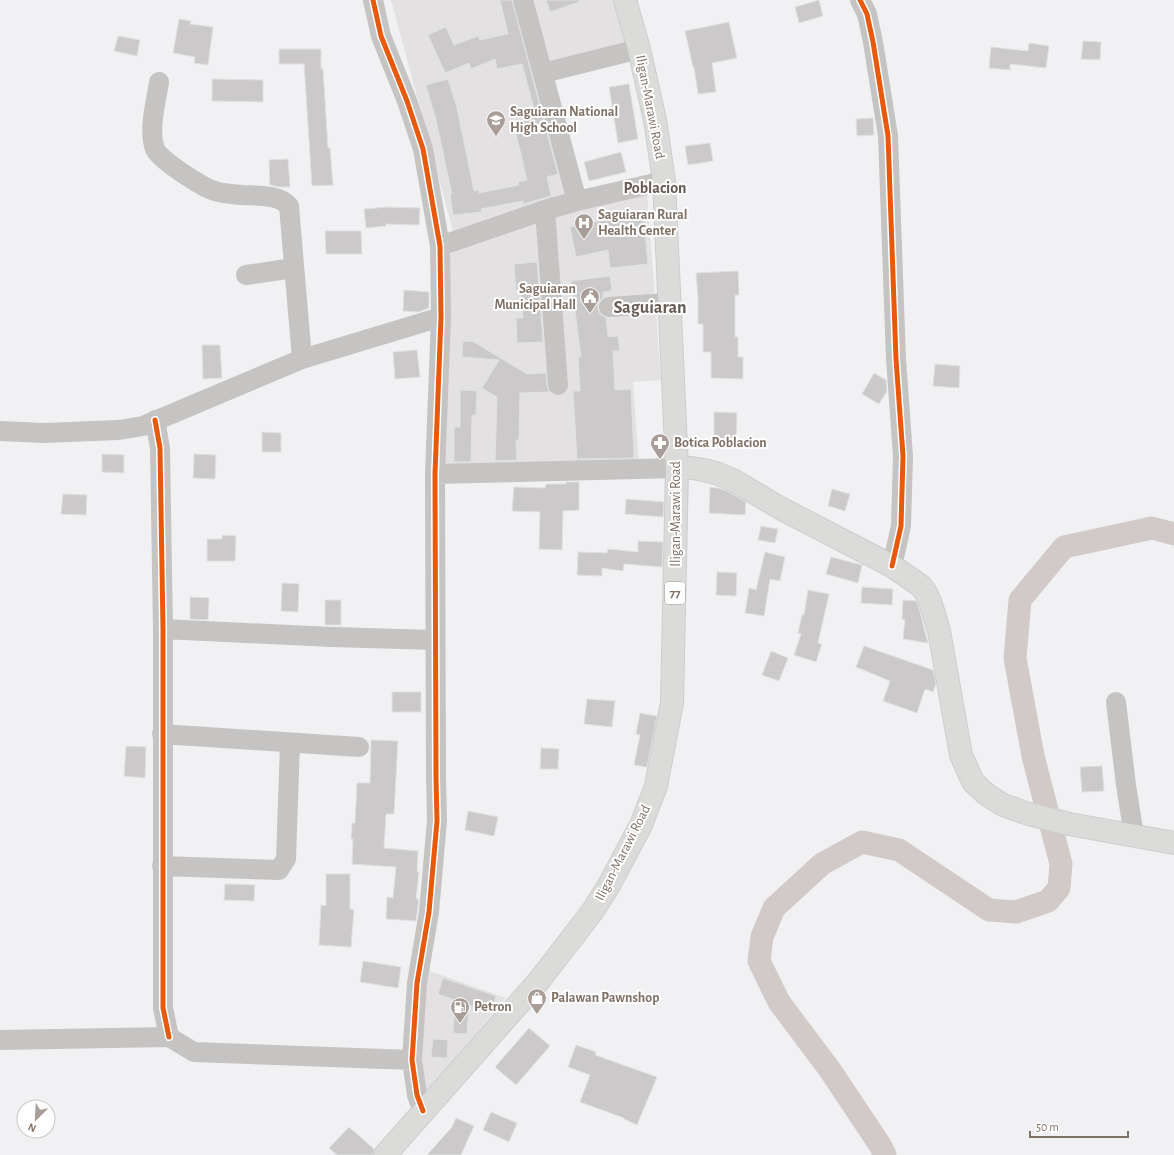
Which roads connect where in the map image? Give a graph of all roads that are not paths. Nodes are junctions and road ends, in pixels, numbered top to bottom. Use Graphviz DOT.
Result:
graph roads {
  1 [pos="373,0"];
  2 [pos="524,0"];
  3 [pos="626,0"];
  4 [pos="860,0"];
  5 [pos="639,49"];
  6 [pos="543,73"];
  7 [pos="159,82"];
  8 [pos="664,181"];
  9 [pos="576,201"];
  10 [pos="544,210"];
  11 [pos="440,246"];
  12 [pos="294,268"];
  13 [pos="246,275"];
  14 [pos="669,303"];
  15 [pos="609,307"];
  16 [pos="441,317"];
  17 [pos="302,359"];
  18 [pos="558,385"];
  19 [pos="155,420"];
  20 [pos="0,431"];
  21 [pos="677,468"];
  22 [pos="435,474"];
  23 [pos="892,566"];
  24 [pos="162,628"];
  25 [pos="436,640"];
  26 [pos="1116,702"];
  27 [pos="162,734"];
  28 [pos="290,743"];
  29 [pos="359,747"];
  30 [pos="1134,836"];
  31 [pos="1174,843"];
  32 [pos="162,866"];
  33 [pos="169,1037"];
  34 [pos="0,1040"];
  35 [pos="412,1060"];
  36 [pos="423,1111"];
  37 [pos="386,1155"];
  1 -- 11 [label="street"];
  2 -- 6 [label="street"];
  3 -- 5 [label="main road, Iligan-Marawi Road / 77"];
  4 -- 23 [label="street"];
  5 -- 6 [label="street"];
  5 -- 8 [label="main road, Iligan-Marawi Road / 77"];
  6 -- 9 [label="street"];
  7 -- 12 [label="street"];
  8 -- 9 [label="street"];
  8 -- 14 [label="main road, Iligan-Marawi Road / 77"];
  9 -- 10 [label="street"];
  10 -- 11 [label="street"];
  10 -- 18 [label="street"];
  11 -- 16 [label="street"];
  12 -- 13 [label="street"];
  12 -- 17 [label="street"];
  14 -- 15 [label="street"];
  14 -- 21 [label="main road, Iligan-Marawi Road / 77"];
  16 -- 17 [label="street"];
  16 -- 22 [label="street"];
  17 -- 19 [label="street"];
  19 -- 20 [label="street"];
  19 -- 24 [label="street"];
  21 -- 22 [label="street"];
  21 -- 23 [label="main road"];
  21 -- 36 [label="main road, Iligan-Marawi Road / 77"];
  22 -- 25 [label="street"];
  23 -- 30 [label="main road"];
  24 -- 25 [label="street"];
  24 -- 27 [label="street"];
  25 -- 35 [label="street"];
  26 -- 30 [label="street"];
  27 -- 28 [label="street"];
  27 -- 32 [label="street"];
  28 -- 29 [label="street"];
  28 -- 32 [label="street"];
  30 -- 31 [label="main road"];
  32 -- 33 [label="street"];
  33 -- 34 [label="street"];
  33 -- 35 [label="street"];
  35 -- 36 [label="street"];
  36 -- 37 [label="main road, Iligan-Marawi Road / 77"];
}
